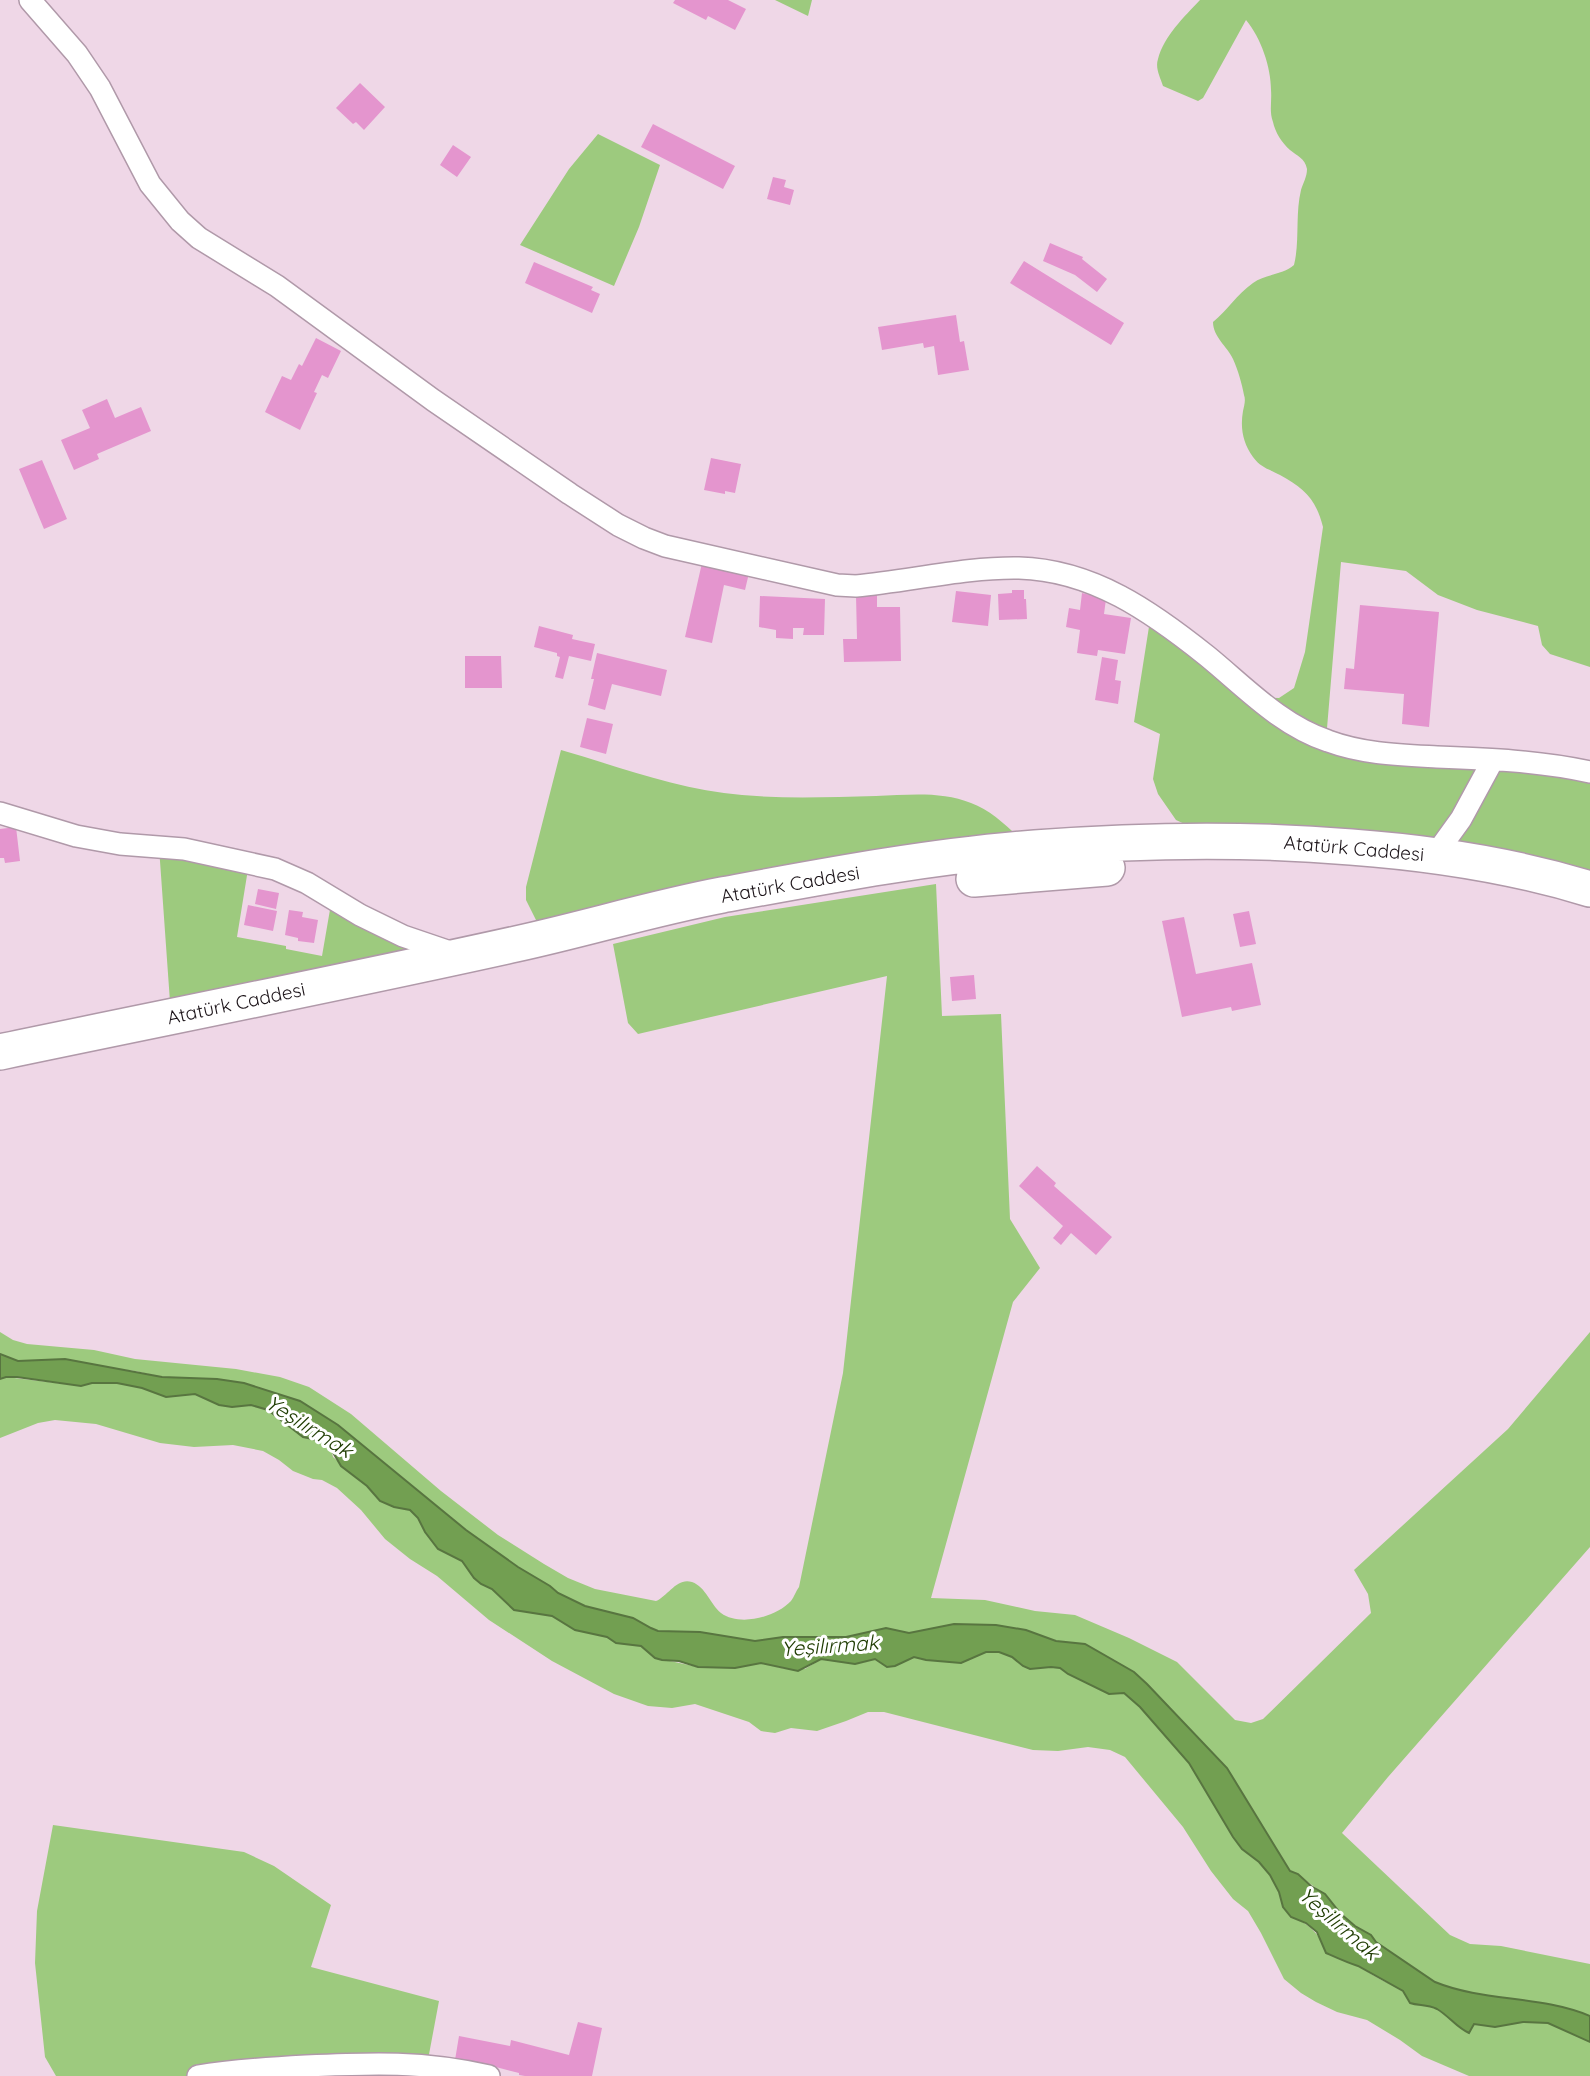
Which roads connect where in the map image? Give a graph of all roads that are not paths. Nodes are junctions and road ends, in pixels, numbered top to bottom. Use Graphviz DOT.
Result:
graph roads {
  1 [pos="30,0"];
  2 [pos="1493,760"];
  3 [pos="1590,772"];
  4 [pos="0,813"];
  5 [pos="1435,855"];
  6 [pos="1590,889"];
  7 [pos="1590,912"];
  8 [pos="461,956"];
  9 [pos="0,1052"];
  10 [pos="0,1073"];
  11 [pos="198,2076"];
  12 [pos="488,2076"];
  1 -- 2 [label="street"];
  2 -- 3 [label="street"];
  2 -- 5 [label="street"];
  4 -- 8 [label="street"];
  5 -- 6 [label="highway, Atatürk Caddesi"];
  5 -- 8 [label="highway, Atatürk Caddesi"];
  7 -- 10 [label="highway, Atatürk Caddesi"];
  8 -- 9 [label="highway, Atatürk Caddesi"];
  11 -- 12 [label="street"];
}
